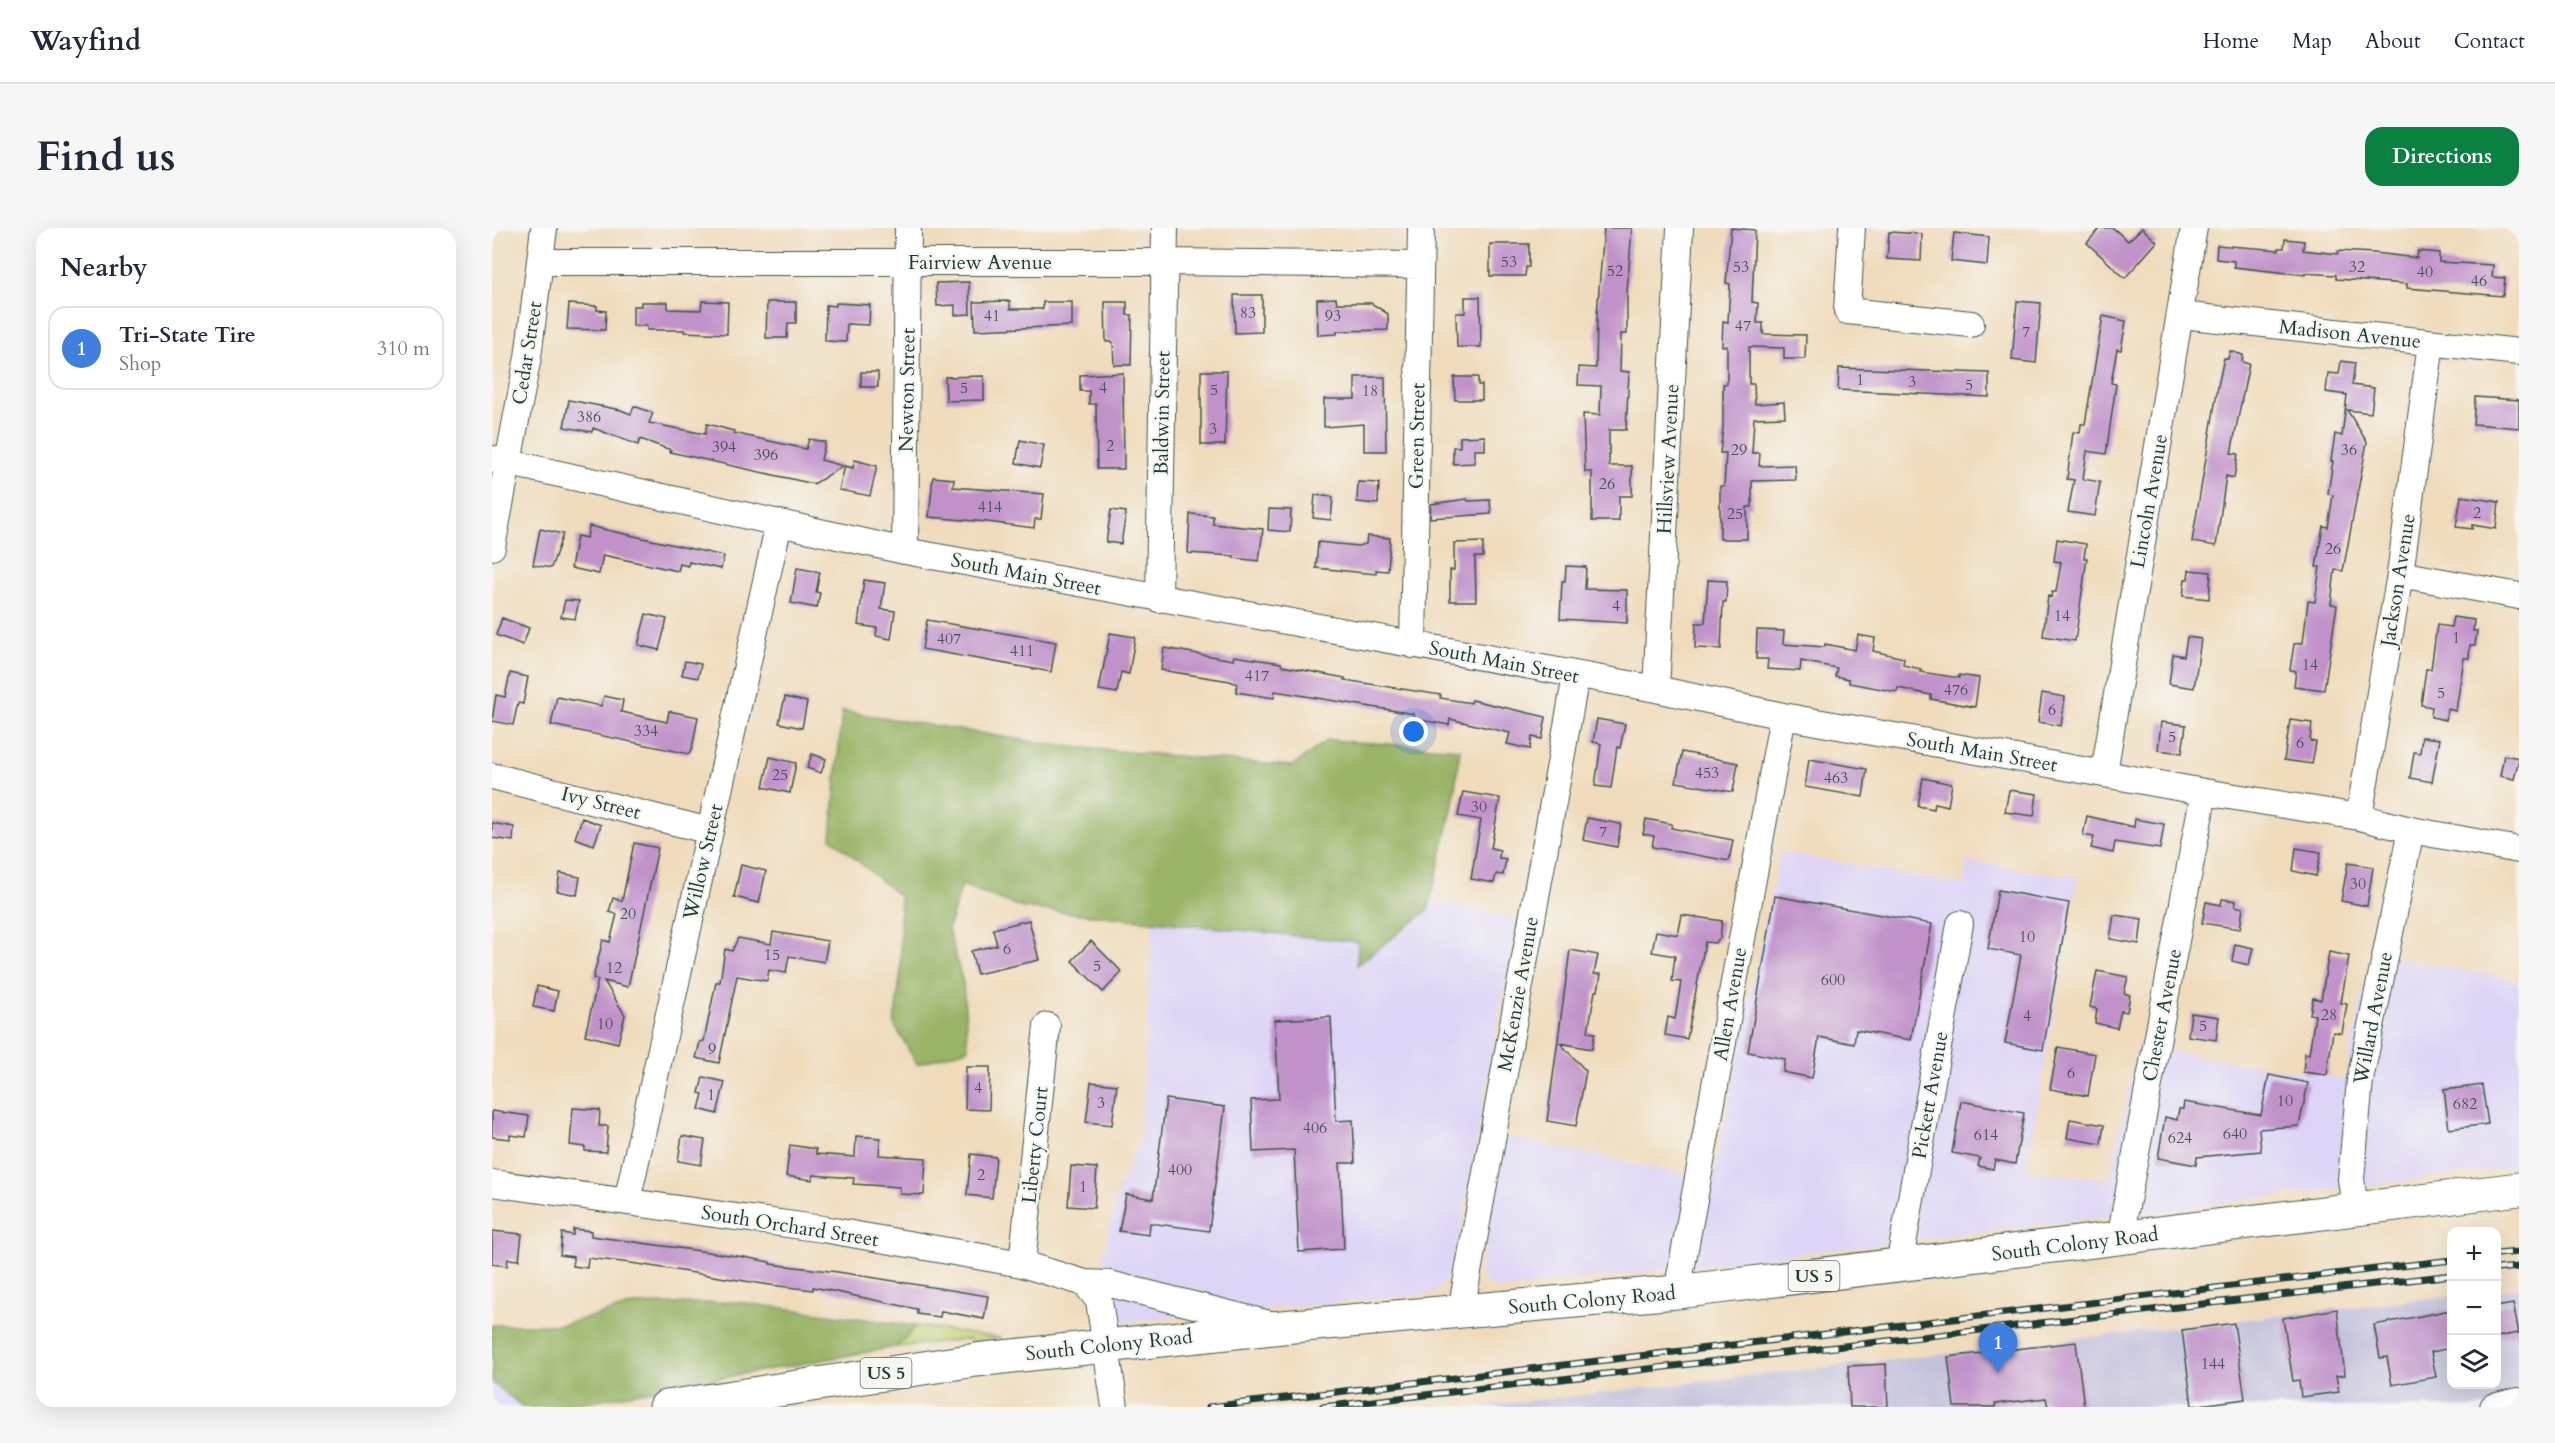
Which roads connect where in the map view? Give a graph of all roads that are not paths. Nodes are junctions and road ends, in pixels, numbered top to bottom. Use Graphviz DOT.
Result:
graph roads {
  1 [pos="544,228"];
  2 [pos="908,228"];
  3 [pos="1165,228"];
  4 [pos="1421,228"];
  5 [pos="1680,228"];
  6 [pos="1852,228"];
  7 [pos="2194,228"];
  8 [pos="540,262"];
  9 [pos="1164,262"];
  10 [pos="908,263"];
  11 [pos="1420,265"];
  12 [pos="2181,315"];
  13 [pos="1971,324"];
  14 [pos="2431,343"];
  15 [pos="2519,352"];
  16 [pos="501,461"];
  17 [pos="779,523"];
  18 [pos="492,547"];
  19 [pos="905,551"];
  20 [pos="2400,574"];
  21 [pos="2519,596"];
  22 [pos="1159,599"];
  23 [pos="1413,645"];
  24 [pos="1576,676"];
  25 [pos="1656,689"];
  26 [pos="1783,716"];
  27 [pos="2104,773"];
  28 [pos="492,776"];
  29 [pos="2204,792"];
  30 [pos="2359,817"];
  31 [pos="2412,830"];
  32 [pos="710,831"];
  33 [pos="2519,850"];
  34 [pos="1960,924"];
  35 [pos="1047,1026"];
  36 [pos="492,1183"];
  37 [pos="2519,1189"];
  38 [pos="627,1201"];
  39 [pos="2355,1209"];
  40 [pos="2120,1238"];
  41 [pos="1022,1264"];
  42 [pos="1899,1266"];
  43 [pos="1085,1283"];
  44 [pos="1677,1292"];
  45 [pos="1461,1311"];
  46 [pos="1282,1327"];
  47 [pos="1107,1345"];
  48 [pos="1114,1397"];
  49 [pos="2519,1401"];
  50 [pos="666,1407"];
  51 [pos="2493,1407"];
  1 -- 8 [label="street, Cedar Street"];
  2 -- 10 [label="street, Newton Street"];
  3 -- 9 [label="street, Baldwin Street"];
  4 -- 11 [label="street, Green Street"];
  5 -- 25 [label="street, Hillsview Avenue"];
  6 -- 13 [label="street"];
  7 -- 12 [label="street, Lincoln Avenue"];
  8 -- 10 [label="street, Fairview Avenue"];
  8 -- 16 [label="street, Cedar Street"];
  9 -- 10 [label="street, Fairview Avenue"];
  9 -- 11 [label="street, Fairview Avenue"];
  9 -- 22 [label="street, Baldwin Street"];
  10 -- 19 [label="street, Newton Street"];
  11 -- 23 [label="street, Green Street"];
  12 -- 14 [label="street, Madison Avenue"];
  12 -- 27 [label="street, Lincoln Avenue"];
  14 -- 15 [label="street, Madison Avenue"];
  14 -- 20 [label="street, Jackson Avenue"];
  16 -- 17 [label="street, South Main Street"];
  16 -- 18 [label="street, Cedar Street"];
  17 -- 19 [label="street, South Main Street"];
  17 -- 32 [label="street, Willow Street"];
  19 -- 22 [label="street, South Main Street"];
  20 -- 21 [label="street"];
  20 -- 30 [label="street, Jackson Avenue"];
  22 -- 23 [label="street, South Main Street"];
  23 -- 24 [label="street, South Main Street"];
  24 -- 25 [label="street, South Main Street"];
  24 -- 45 [label="street, McKenzie Avenue"];
  25 -- 26 [label="street, South Main Street"];
  26 -- 27 [label="street, South Main Street"];
  26 -- 44 [label="street, Allen Avenue"];
  27 -- 29 [label="street, South Main Street"];
  28 -- 32 [label="street, Ivy Street"];
  29 -- 30 [label="street, South Main Street"];
  29 -- 40 [label="street, Chester Avenue"];
  30 -- 31 [label="street, South Main Street"];
  31 -- 33 [label="street, South Main Street"];
  31 -- 39 [label="street, Willard Avenue"];
  32 -- 38 [label="street, Willow Street"];
  34 -- 42 [label="street, Pickett Avenue"];
  35 -- 41 [label="street, Liberty Court"];
  36 -- 38 [label="street, South Orchard Street"];
  37 -- 39 [label="main road, South Colony Road / US 5"];
  38 -- 41 [label="street, South Orchard Street"];
  39 -- 40 [label="main road, South Colony Road / US 5"];
  40 -- 42 [label="main road, South Colony Road / US 5"];
  41 -- 43 [label="street, South Orchard Street"];
  42 -- 44 [label="main road, South Colony Road / US 5"];
  43 -- 46 [label="street, South Orchard Street"];
  43 -- 47 [label="street"];
  44 -- 45 [label="main road, South Colony Road / US 5"];
  45 -- 46 [label="main road, South Colony Road / US 5"];
  46 -- 47 [label="main road, South Colony Road / US 5"];
  47 -- 48 [label="street"];
  47 -- 50 [label="main road, South Colony Road / US 5"];
  49 -- 51 [label="street"];
}
